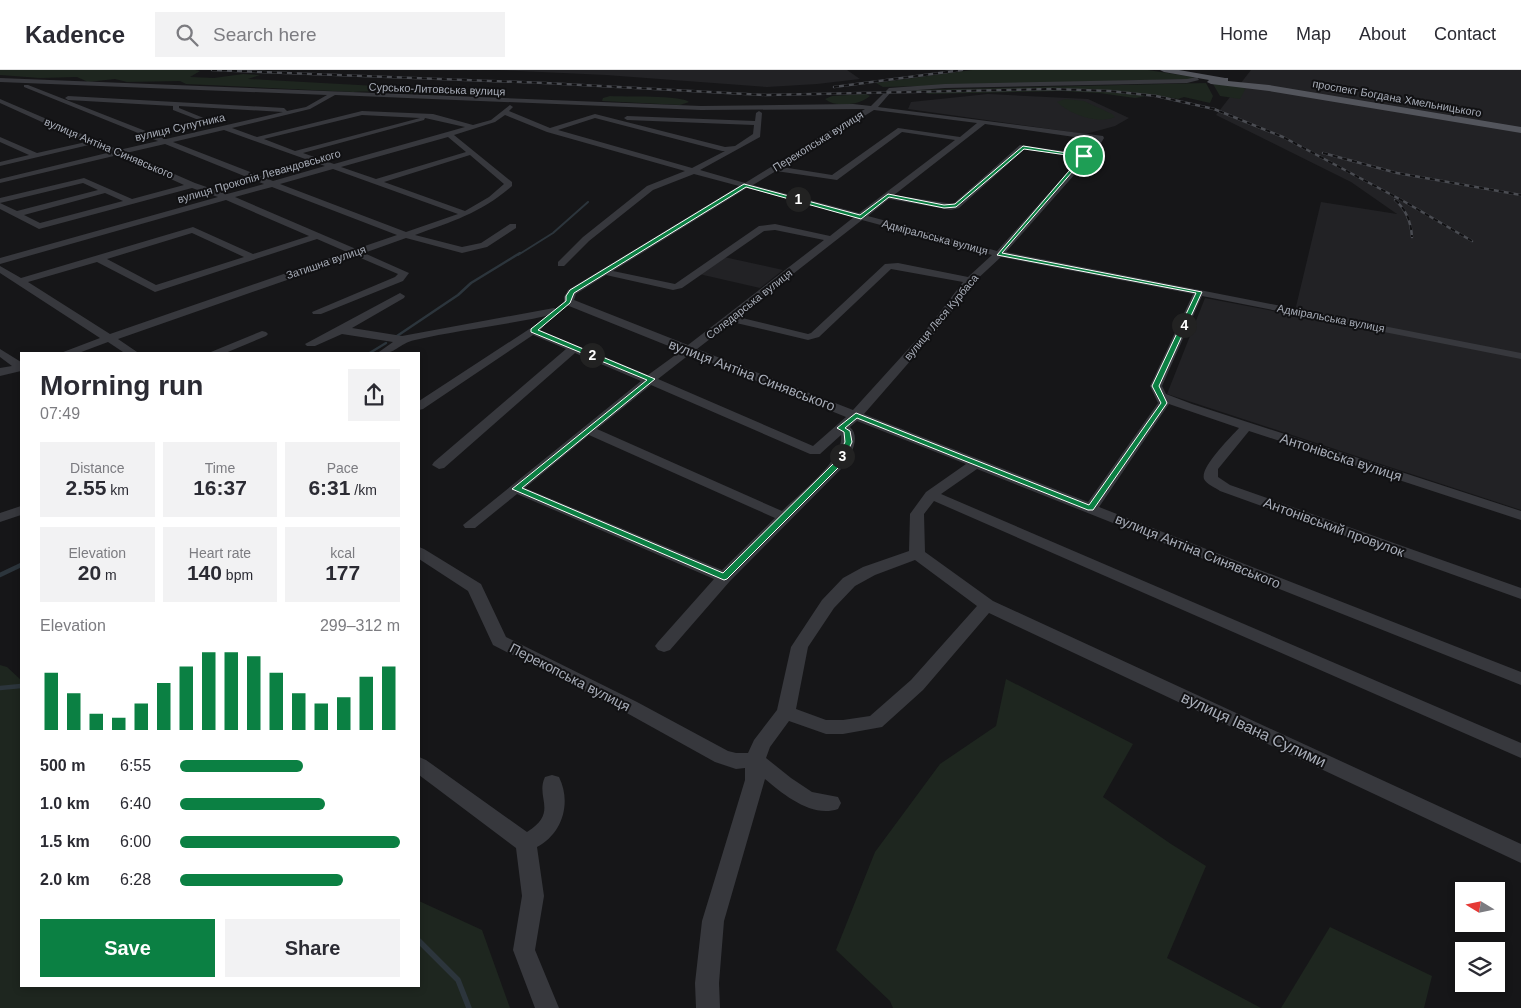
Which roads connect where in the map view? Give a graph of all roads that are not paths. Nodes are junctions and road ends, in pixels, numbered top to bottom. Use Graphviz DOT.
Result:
graph roads {
  1 [pos="1156,70"];
  2 [pos="1164,70"];
  3 [pos="1205,79"];
  4 [pos="0,80"];
  5 [pos="1224,82"];
  6 [pos="41,83"];
  7 [pos="1136,84"];
  8 [pos="26,86"];
  9 [pos="1269,88"];
  10 [pos="10,89"];
  11 [pos="889,90"];
  12 [pos="333,94"];
  13 [pos="55,98"];
  14 [pos="0,101"];
  15 [pos="517,102"];
  16 [pos="179,104"];
  17 [pos="874,107"];
  18 [pos="760,108"];
  19 [pos="293,112"];
  20 [pos="504,112"];
  21 [pos="433,116"];
  22 [pos="600,118"];
  23 [pos="209,122"];
  24 [pos="983,122"];
  25 [pos="759,123"];
  26 [pos="474,127"];
  27 [pos="225,128"];
  28 [pos="550,130"];
  29 [pos="1521,130"];
  30 [pos="449,134"];
  31 [pos="1100,138"];
  32 [pos="0,139"];
  33 [pos="257,139"];
  34 [pos="961,139"];
  35 [pos="94,142"];
  36 [pos="168,142"];
  37 [pos="15,145"];
  38 [pos="737,148"];
  39 [pos="0,149"];
  40 [pos="119,153"];
  41 [pos="295,153"];
  42 [pos="470,153"];
  43 [pos="37,156"];
  44 [pos="1084,156"];
  45 [pos="0,164"];
  46 [pos="334,166"];
  47 [pos="775,168"];
  48 [pos="693,171"];
  49 [pos="0,181"];
  50 [pos="376,182"];
  51 [pos="272,184"];
  52 [pos="192,185"];
  53 [pos="746,185"];
  54 [pos="106,190"];
  55 [pos="888,196"];
  56 [pos="227,197"];
  57 [pos="0,200"];
  58 [pos="130,201"];
  59 [pos="0,206"];
  60 [pos="17,214"];
  61 [pos="466,214"];
  62 [pos="861,217"];
  63 [pos="513,226"];
  64 [pos="406,235"];
  65 [pos="317,236"];
  66 [pos="832,239"];
  67 [pos="356,252"];
  68 [pos="999,254"];
  69 [pos="252,257"];
  70 [pos="98,258"];
  71 [pos="0,261"];
  72 [pos="561,264"];
  73 [pos="0,269"];
  74 [pos="605,272"];
  75 [pos="970,280"];
  76 [pos="19,282"];
  77 [pos="1199,292"];
  78 [pos="400,296"];
  79 [pos="568,302"];
  80 [pos="554,311"];
  81 [pos="317,312"];
  82 [pos="730,318"];
  83 [pos="341,330"];
  84 [pos="533,331"];
  85 [pos="262,334"];
  86 [pos="110,338"];
  87 [pos="403,340"];
  88 [pos="311,344"];
  89 [pos="575,348"];
  90 [pos="689,350"];
  91 [pos="0,352"];
  92 [pos="70,352"];
  93 [pos="131,352"];
  94 [pos="217,352"];
  95 [pos="385,352"];
  96 [pos="1521,356"];
  97 [pos="20,367"];
  98 [pos="20,368"];
  99 [pos="0,372"];
  100 [pos="652,379"];
  101 [pos="1162,396"];
  102 [pos="420,405"];
  103 [pos="856,415"];
  104 [pos="1247,426"];
  105 [pos="841,428"];
  106 [pos="588,430"];
  107 [pos="977,463"];
  108 [pos="439,465"];
  109 [pos="516,489"];
  110 [pos="931,496"];
  111 [pos="1090,508"];
  112 [pos="20,510"];
  113 [pos="1521,516"];
  114 [pos="784,517"];
  115 [pos="0,518"];
  116 [pos="470,526"];
  117 [pos="420,553"];
  118 [pos="917,554"];
  119 [pos="724,577"];
  120 [pos="1521,594"];
  121 [pos="987,605"];
  122 [pos="664,646"];
  123 [pos="1521,679"];
  124 [pos="786,712"];
  125 [pos="1521,751"];
  126 [pos="755,760"];
  127 [pos="420,766"];
  128 [pos="552,783"];
  129 [pos="831,803"];
  130 [pos="526,843"];
  131 [pos="1521,854"];
  132 [pos="547,1008"];
  133 [pos="708,1008"];
  1 -- 3 [label="main road, проспект Богдана Хмельницького"];
  2 -- 3 [label="main road, проспект Богдана Хмельницького"];
  3 -- 5 [label="main road, проспект Богдана Хмельницького"];
  3 -- 7 [label="street"];
  3 -- 9 [label="main road, проспект Богдана Хмельницького"];
  3 -- 11 [label="street"];
  4 -- 6 [label="street, Сурсько-Литовська вулиця"];
  5 -- 7 [label="street"];
  5 -- 9 [label="main road, проспект Богдана Хмельницького"];
  6 -- 8 [label="street"];
  6 -- 12 [label="street, Сурсько-Литовська вулиця"];
  7 -- 11 [label="street"];
  8 -- 10 [label="street"];
  8 -- 13 [label="street, вулиця Антіна Синявського"];
  9 -- 29 [label="main road, проспект Богдана Хмельницького"];
  11 -- 17 [label="street, Перекопська вулиця"];
  12 -- 15 [label="street, Сурсько-Литовська вулиця"];
  12 -- 19 [label="street, вулиця Супутника"];
  13 -- 16 [label="street"];
  13 -- 36 [label="street, вулиця Антіна Синявського"];
  14 -- 35 [label="street, вулиця Антіна Синявського"];
  15 -- 18 [label="street, Сурсько-Литовська вулиця"];
  15 -- 20 [label="street, вулиця Прокопія Левандовського"];
  16 -- 19 [label="street"];
  16 -- 23 [label="street"];
  17 -- 18 [label="street, Сурсько-Литовська вулиця"];
  17 -- 24 [label="street, Сурсько-Литовська вулиця"];
  17 -- 47 [label="street, Перекопська вулиця"];
  18 -- 25 [label="street"];
  19 -- 27 [label="street, вулиця Супутника"];
  20 -- 26 [label="street, вулиця Прокопія Левандовського"];
  20 -- 28 [label="street, Адміральська вулиця"];
  21 -- 26 [label="street"];
  21 -- 33 [label="street"];
  21 -- 41 [label="street"];
  22 -- 25 [label="street"];
  22 -- 28 [label="street"];
  22 -- 38 [label="street"];
  24 -- 31 [label="street, Сурсько-Литовська вулиця"];
  24 -- 34 [label="street, Соледарська вулиця"];
  25 -- 38 [label="street"];
  26 -- 30 [label="street, вулиця Прокопія Левандовського"];
  27 -- 33 [label="street"];
  27 -- 36 [label="street, вулиця Супутника"];
  28 -- 48 [label="street, Адміральська вулиця"];
  30 -- 42 [label="street, Затишна вулиця"];
  30 -- 46 [label="street, вулиця Прокопія Левандовського"];
  31 -- 44 [label="street, вулиця Леся Курбаса"];
  32 -- 37 [label="street"];
  33 -- 41 [label="street"];
  34 -- 47 [label="street"];
  34 -- 55 [label="street, Соледарська вулиця"];
  35 -- 40 [label="street, вулиця Антіна Синявського"];
  35 -- 43 [label="street"];
  36 -- 40 [label="street, вулиця Супутника"];
  36 -- 51 [label="street, вулиця Антіна Синявського"];
  37 -- 39 [label="street"];
  37 -- 43 [label="street"];
  38 -- 48 [label="street"];
  40 -- 49 [label="street, вулиця Супутника"];
  40 -- 52 [label="street, вулиця Антіна Синявського"];
  41 -- 46 [label="street"];
  42 -- 50 [label="street"];
  42 -- 61 [label="street, Затишна вулиця"];
  43 -- 45 [label="street"];
  44 -- 55 [label="street"];
  44 -- 68 [label="street, вулиця Леся Курбаса"];
  46 -- 50 [label="street"];
  46 -- 51 [label="street, вулиця Прокопія Левандовського"];
  47 -- 53 [label="street, Перекопська вулиця"];
  48 -- 53 [label="street, Адміральська вулиця"];
  48 -- 72 [label="street"];
  50 -- 61 [label="street"];
  51 -- 56 [label="street, вулиця Прокопія Левандовського"];
  51 -- 64 [label="street, вулиця Антіна Синявського"];
  52 -- 56 [label="street, вулиця Антіна Синявського"];
  52 -- 58 [label="street"];
  53 -- 62 [label="street, Адміральська вулиця"];
  53 -- 74 [label="street, Перекопська вулиця"];
  54 -- 57 [label="street"];
  54 -- 58 [label="street"];
  54 -- 60 [label="street"];
  55 -- 62 [label="street, Соледарська вулиця"];
  56 -- 65 [label="street, вулиця Антіна Синявського"];
  56 -- 71 [label="street, вулиця Прокопія Левандовського"];
  58 -- 60 [label="street"];
  59 -- 60 [label="street"];
  61 -- 64 [label="street, Затишна вулиця"];
  62 -- 66 [label="street, Соледарська вулиця"];
  62 -- 68 [label="street, Адміральська вулиця"];
  63 -- 64 [label="street, вулиця Антіна Синявського"];
  64 -- 67 [label="street, Затишна вулиця"];
  65 -- 67 [label="street, вулиця Антіна Синявського"];
  65 -- 69 [label="street"];
  66 -- 74 [label="street"];
  66 -- 82 [label="street, Соледарська вулиця"];
  67 -- 81 [label="street, вулиця Антіна Синявського"];
  67 -- 86 [label="street, Затишна вулиця"];
  68 -- 75 [label="street, вулиця Леся Курбаса"];
  68 -- 77 [label="street, Адміральська вулиця"];
  69 -- 70 [label="street"];
  69 -- 70 [label="street"];
  70 -- 76 [label="street"];
  73 -- 76 [label="street"];
  74 -- 79 [label="street, Перекопська вулиця"];
  75 -- 82 [label="street"];
  75 -- 103 [label="street, вулиця Леся Курбаса"];
  76 -- 86 [label="street"];
  77 -- 96 [label="street, Адміральська вулиця"];
  77 -- 101 [label="street"];
  78 -- 83 [label="street"];
  79 -- 80 [label="street, Перекопська вулиця"];
  79 -- 90 [label="street, вулиця Антіна Синявського"];
  80 -- 84 [label="street"];
  80 -- 87 [label="street"];
  82 -- 90 [label="street, Соледарська вулиця"];
  83 -- 87 [label="street"];
  83 -- 88 [label="street"];
  84 -- 89 [label="street"];
  84 -- 102 [label="street"];
  85 -- 94 [label="street"];
  86 -- 92 [label="street, Затишна вулиця"];
  86 -- 93 [label="street"];
  87 -- 95 [label="street"];
  89 -- 100 [label="street"];
  89 -- 108 [label="street"];
  90 -- 100 [label="street, Соледарська вулиця"];
  90 -- 103 [label="street, вулиця Антіна Синявського"];
  91 -- 97 [label="street"];
  98 -- 99 [label="street"];
  100 -- 105 [label="street, вулиця Леся Курбаса"];
  100 -- 106 [label="street, Соледарська вулиця"];
  101 -- 104 [label="street, Антонівська вулиця"];
  101 -- 111 [label="street"];
  103 -- 105 [label="street, вулиця Леся Курбаса"];
  103 -- 107 [label="street, вулиця Антіна Синявського"];
  104 -- 113 [label="street, Антонівська вулиця"];
  104 -- 120 [label="street, Антонівський провулок"];
  105 -- 114 [label="street"];
  106 -- 109 [label="street, Соледарська вулиця"];
  106 -- 114 [label="street"];
  107 -- 110 [label="street"];
  107 -- 111 [label="street, вулиця Антіна Синявського"];
  109 -- 116 [label="street, Соледарська вулиця"];
  109 -- 119 [label="street"];
  110 -- 118 [label="street"];
  110 -- 125 [label="street"];
  111 -- 123 [label="street, вулиця Антіна Синявського"];
  112 -- 115 [label="street"];
  114 -- 119 [label="street"];
  117 -- 126 [label="street, Перекопська вулиця"];
  118 -- 121 [label="street, вулиця Івана Сулими"];
  118 -- 124 [label="street"];
  119 -- 122 [label="street"];
  121 -- 124 [label="street"];
  121 -- 131 [label="street, вулиця Івана Сулими"];
  124 -- 126 [label="street"];
  126 -- 129 [label="street"];
  126 -- 133 [label="street"];
  127 -- 130 [label="street"];
  128 -- 130 [label="street"];
  130 -- 132 [label="street"];
}
